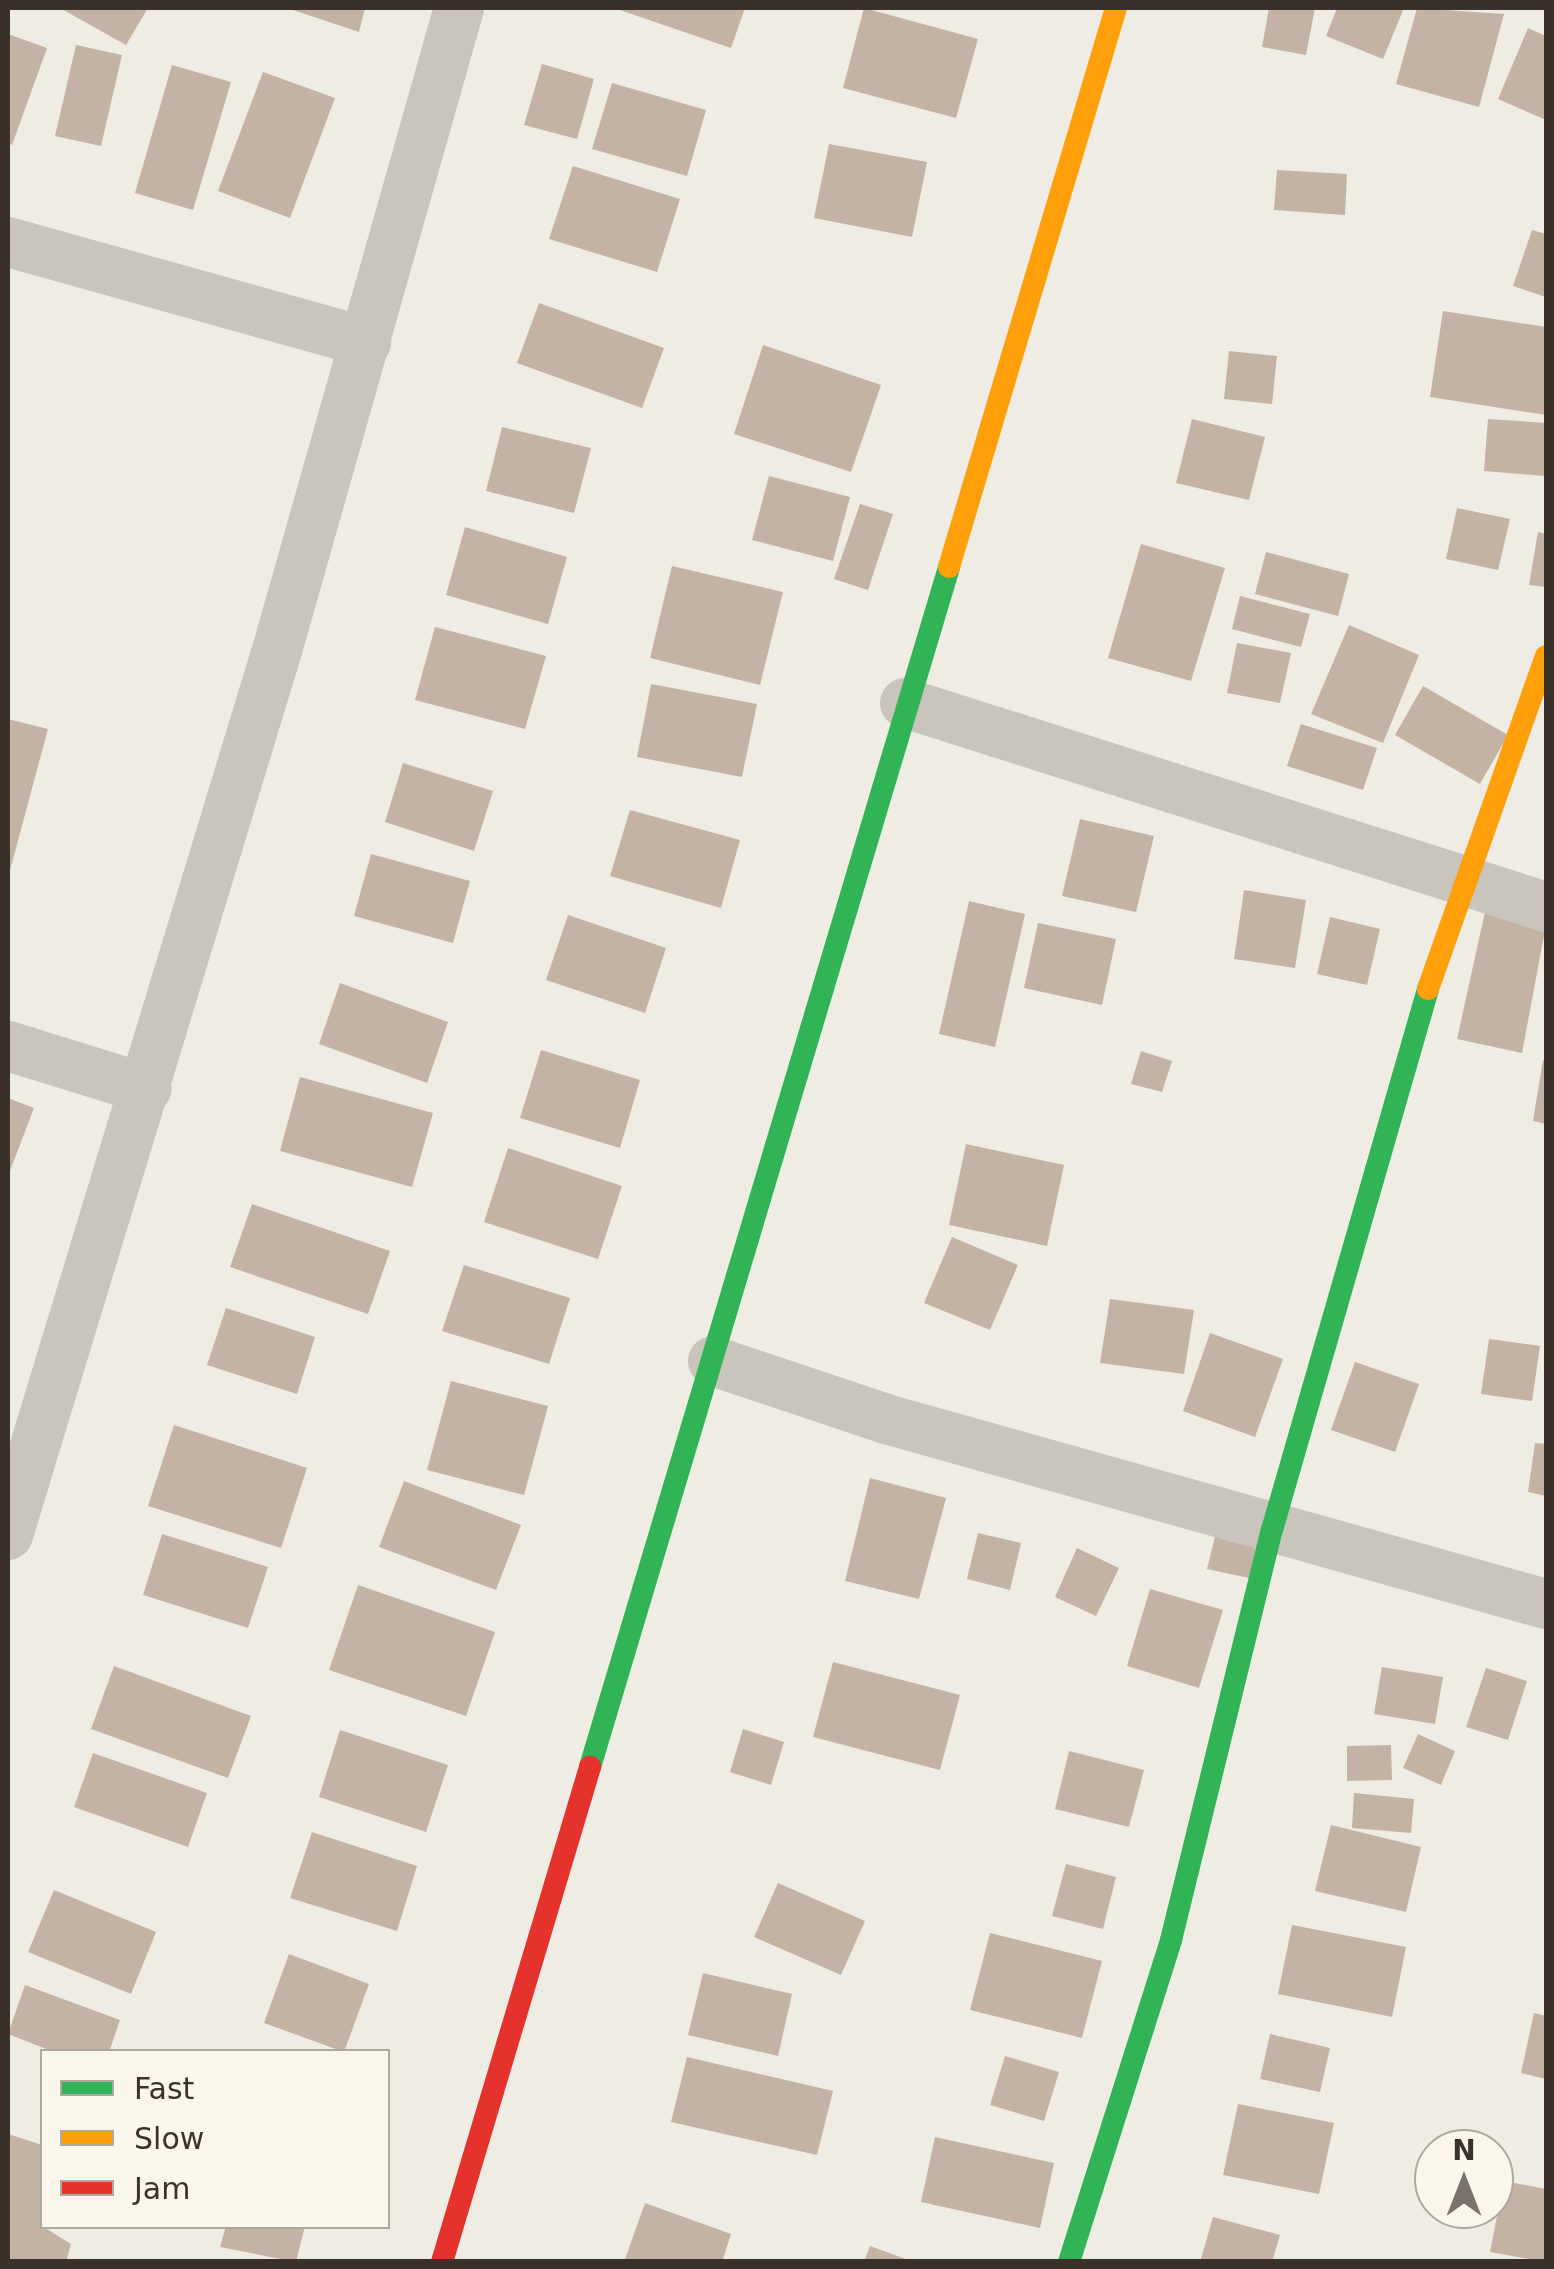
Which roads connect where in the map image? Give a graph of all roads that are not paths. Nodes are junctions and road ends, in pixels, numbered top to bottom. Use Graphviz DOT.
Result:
graph roads {
  1 [pos="460,8"];
  2 [pos="1116,8"];
  3 [pos="8,242"];
  4 [pos="366,342"];
  5 [pos="1546,656"];
  6 [pos="906,703"];
  7 [pos="1459,880"];
  8 [pos="1546,907"];
  9 [pos="8,1046"];
  10 [pos="147,1089"];
  11 [pos="713,1361"];
  12 [pos="1272,1530"];
  13 [pos="8,1535"];
  14 [pos="1546,1604"];
  15 [pos="442,2262"];
  16 [pos="1069,2262"];
  1 -- 4 [label="street"];
  2 -- 6 [label="street"];
  3 -- 4 [label="street"];
  4 -- 10 [label="street"];
  5 -- 7 [label="street"];
  6 -- 7 [label="street"];
  6 -- 11 [label="street"];
  7 -- 8 [label="street"];
  7 -- 12 [label="street"];
  9 -- 10 [label="street"];
  10 -- 13 [label="street"];
  11 -- 12 [label="street"];
  11 -- 15 [label="street"];
  12 -- 14 [label="street"];
  12 -- 16 [label="street"];
}
